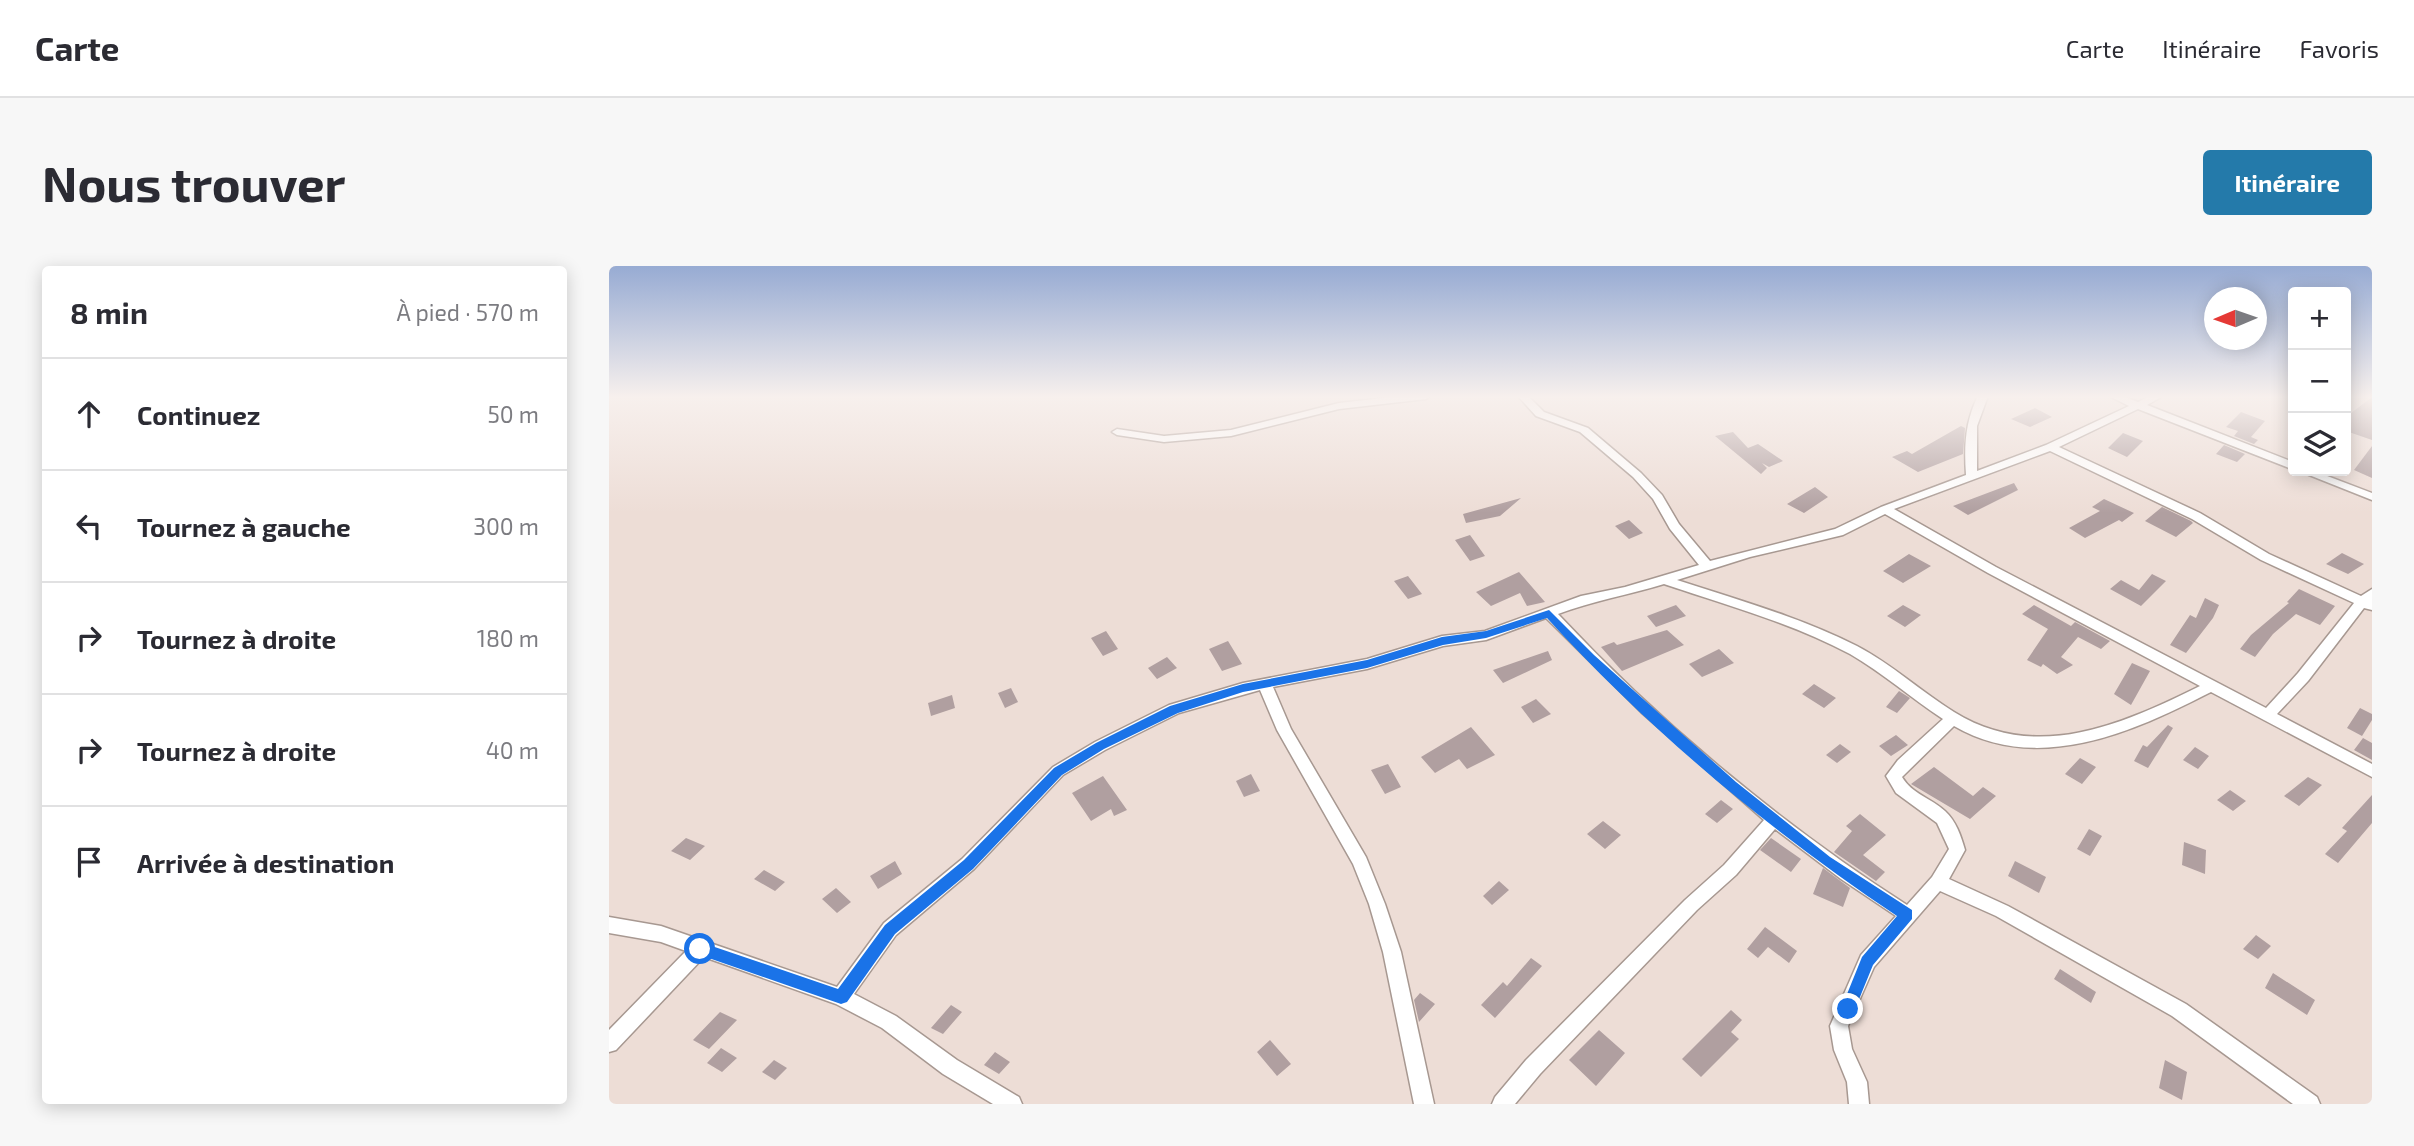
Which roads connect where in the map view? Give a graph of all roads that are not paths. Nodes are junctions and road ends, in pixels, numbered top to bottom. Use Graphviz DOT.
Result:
graph roads {
  1 [pos="1138,435"];
  2 [pos="1207,435"];
  3 [pos="1590,435"];
  4 [pos="1969,435"];
  5 [pos="2074,435"];
  6 [pos="2213,435"];
  7 [pos="2050,447"];
  8 [pos="2288,464"];
  9 [pos="1972,476"];
  10 [pos="2318,476"];
  11 [pos="2372,497"];
  12 [pos="1885,509"];
  13 [pos="1706,565"];
  14 [pos="1663,579"];
  15 [pos="2369,600"];
  16 [pos="1549,613"];
  17 [pos="1264,683"];
  18 [pos="2212,686"];
  19 [pos="2268,715"];
  20 [pos="1953,718"];
  21 [pos="2372,771"];
  22 [pos="1773,820"];
  23 [pos="1938,882"];
  24 [pos="1907,915"];
  25 [pos="609,925"];
  26 [pos="700,949"];
  27 [pos="841,997"];
  28 [pos="609,1043"];
  29 [pos="1012,1104"];
  30 [pos="1424,1104"];
  31 [pos="1502,1104"];
  32 [pos="1859,1104"];
  33 [pos="2310,1104"];
  1 -- 2 [label="street"];
  3 -- 13 [label="street"];
  4 -- 9 [label="street"];
  5 -- 7 [label="street"];
  6 -- 8 [label="street"];
  7 -- 9 [label="street"];
  7 -- 15 [label="street"];
  9 -- 12 [label="street"];
  10 -- 11 [label="street"];
  12 -- 13 [label="street"];
  12 -- 18 [label="street"];
  13 -- 14 [label="street"];
  14 -- 16 [label="street"];
  14 -- 20 [label="street"];
  15 -- 19 [label="street"];
  16 -- 17 [label="street"];
  16 -- 22 [label="street"];
  17 -- 27 [label="street"];
  17 -- 30 [label="street"];
  18 -- 19 [label="street"];
  18 -- 20 [label="street"];
  19 -- 21 [label="street"];
  20 -- 23 [label="street"];
  22 -- 24 [label="street"];
  22 -- 31 [label="street"];
  23 -- 24 [label="street"];
  23 -- 33 [label="street"];
  24 -- 32 [label="street"];
  25 -- 26 [label="street"];
  26 -- 27 [label="street"];
  26 -- 28 [label="street"];
  27 -- 29 [label="street"];
}
